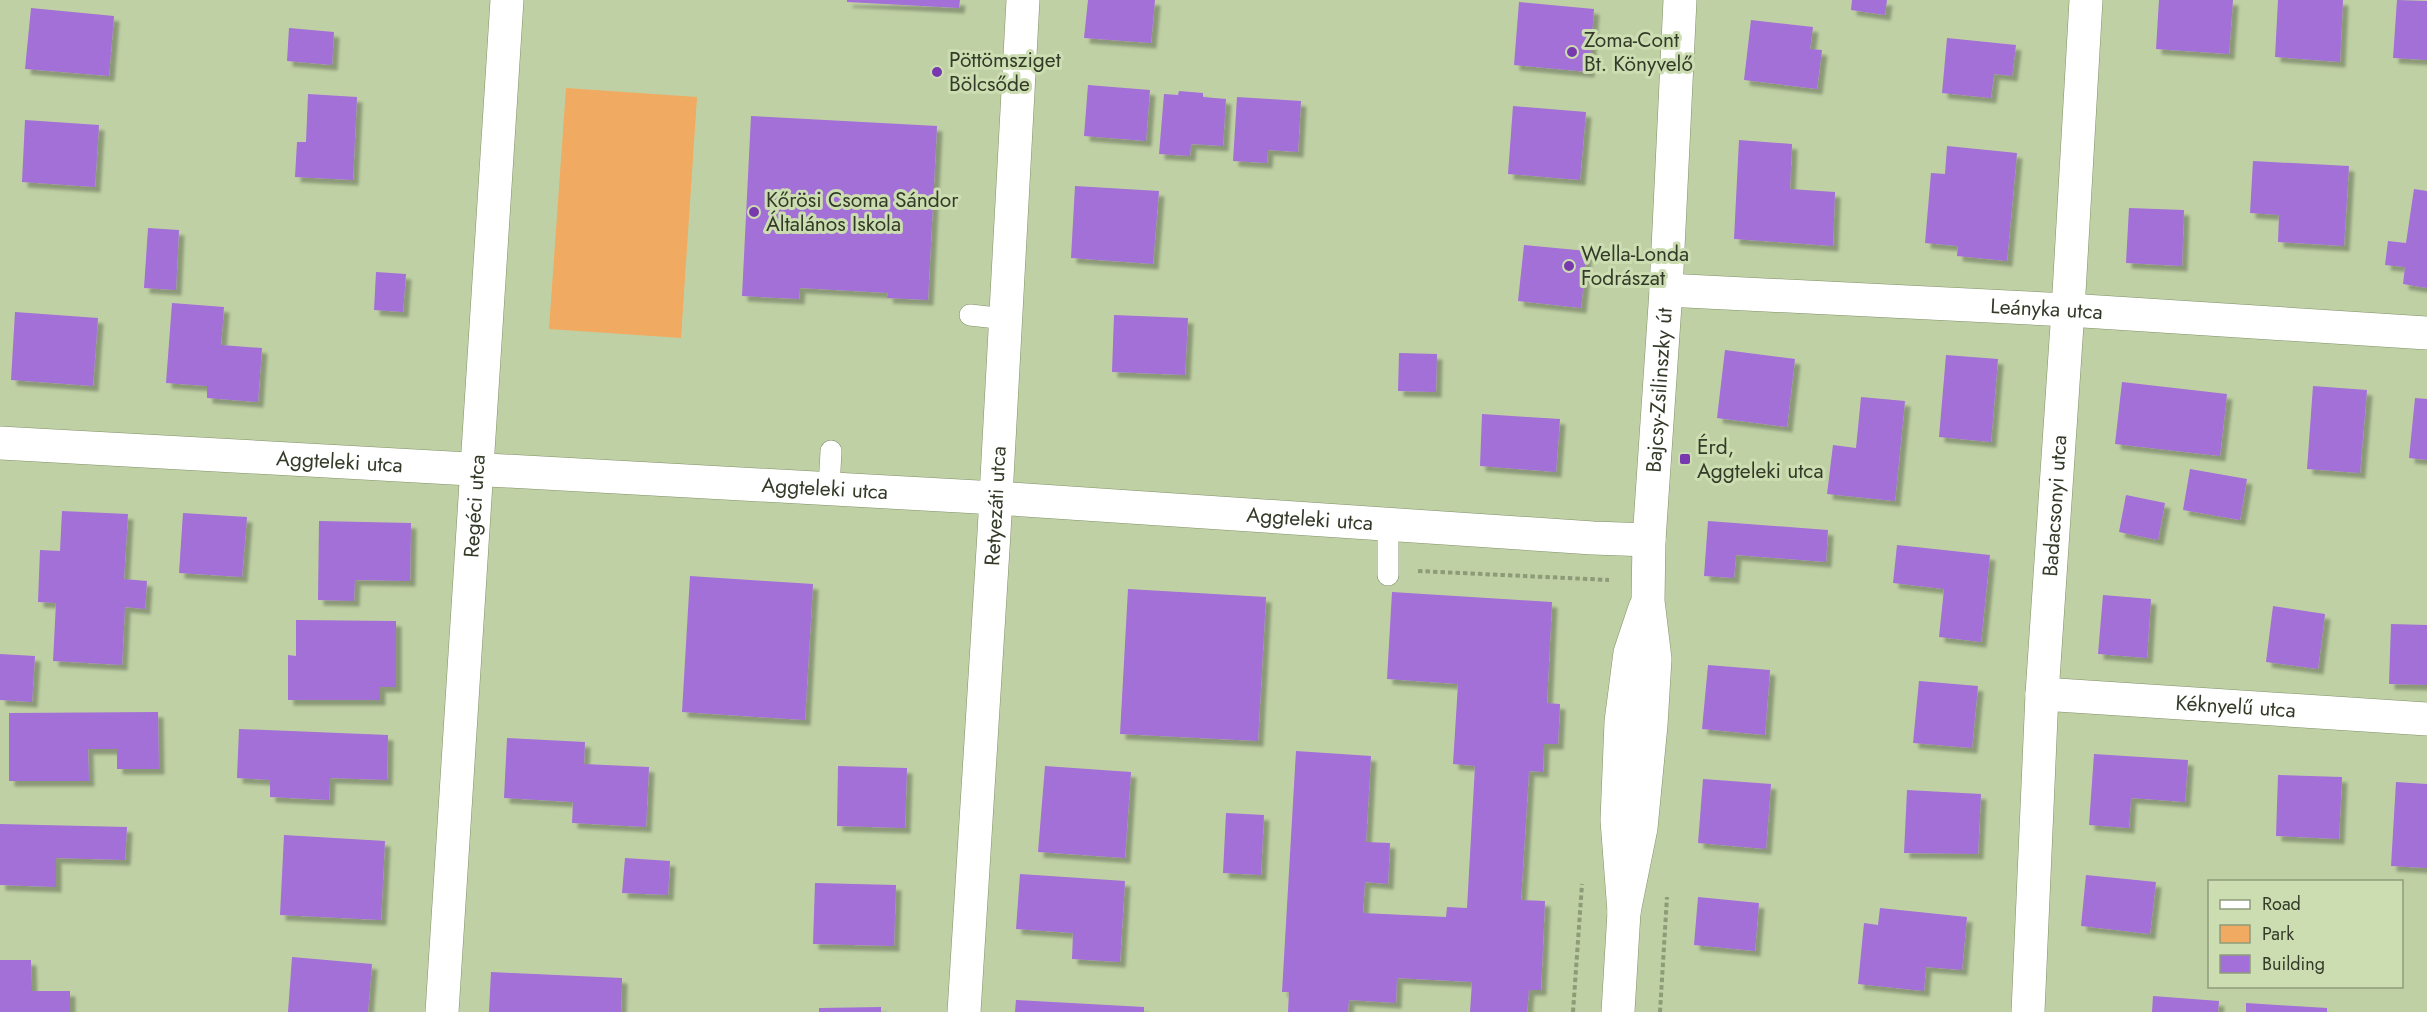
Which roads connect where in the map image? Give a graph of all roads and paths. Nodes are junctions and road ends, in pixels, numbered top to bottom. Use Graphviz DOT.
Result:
graph roads {
  1 [pos="507,0"];
  2 [pos="1023,0"];
  3 [pos="1680,0"];
  4 [pos="2086,0"];
  5 [pos="1666,290"];
  6 [pos="2068,310"];
  7 [pos="970,315"];
  8 [pos="1006,319"];
  9 [pos="2427,333"];
  10 [pos="0,443"];
  11 [pos="831,451"];
  12 [pos="476,470"];
  13 [pos="829,489"];
  14 [pos="996,498"];
  15 [pos="1388,524"];
  16 [pos="1649,540"];
  17 [pos="1388,575"];
  18 [pos="2042,694"];
  19 [pos="2427,719"];
  20 [pos="442,1012"];
  21 [pos="964,1012"];
  22 [pos="1618,1012"];
  23 [pos="2028,1012"];
  1 -- 12 [label="street, Regéci utca"];
  2 -- 8 [label="street, Retyezáti utca"];
  3 -- 5 [label="street, Bajcsy-Zsilinszky út"];
  4 -- 6 [label="street, Badacsonyi utca"];
  5 -- 6 [label="street, Leányka utca"];
  5 -- 16 [label="street, Bajcsy-Zsilinszky út"];
  6 -- 9 [label="street, Leányka utca"];
  6 -- 18 [label="street, Badacsonyi utca"];
  7 -- 8 [label="lane"];
  8 -- 14 [label="street, Retyezáti utca"];
  10 -- 12 [label="street, Aggteleki utca"];
  11 -- 13 [label="lane"];
  12 -- 13 [label="street, Aggteleki utca"];
  12 -- 20 [label="street, Regéci utca"];
  13 -- 14 [label="street, Aggteleki utca"];
  14 -- 15 [label="street, Aggteleki utca"];
  14 -- 21 [label="street, Retyezáti utca"];
  15 -- 16 [label="street, Aggteleki utca"];
  15 -- 17 [label="lane"];
  16 -- 22 [label="street, Bajcsy-Zsilinszky út"];
  18 -- 19 [label="street, Kéknyelű utca"];
  18 -- 23 [label="street, Badacsonyi utca"];
}
